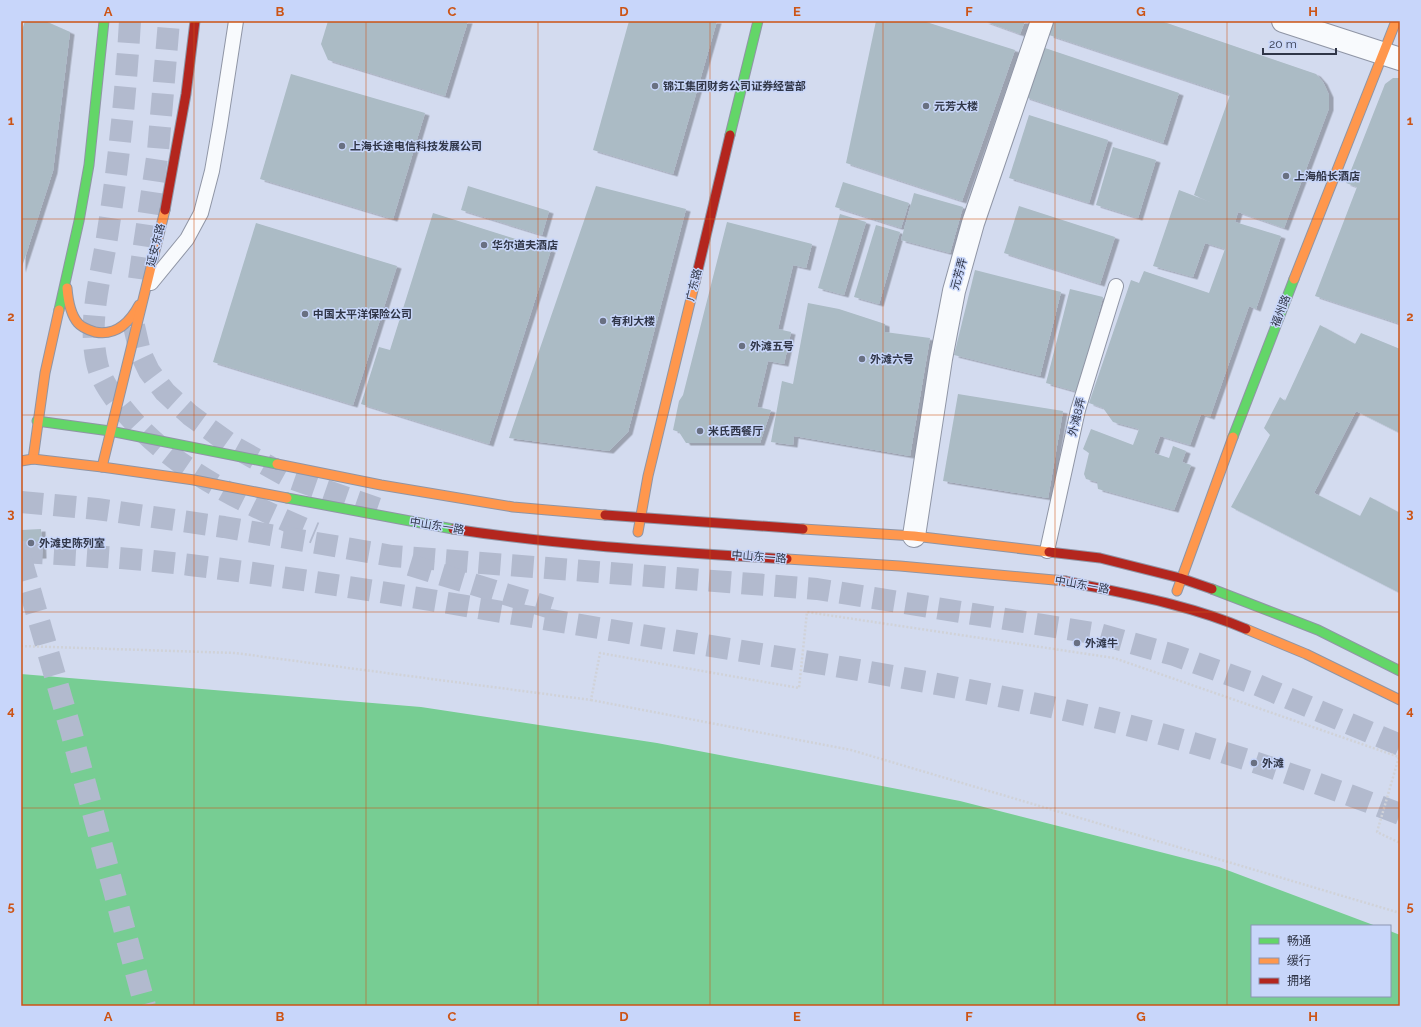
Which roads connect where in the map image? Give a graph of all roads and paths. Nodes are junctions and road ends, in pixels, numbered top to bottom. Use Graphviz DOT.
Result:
graph roads {
  1 [pos="104,21"];
  2 [pos="195,21"];
  3 [pos="236,21"];
  4 [pos="758,21"];
  5 [pos="1042,21"];
  6 [pos="1283,21"];
  7 [pos="1396,21"];
  8 [pos="1392,57"];
  9 [pos="67,280"];
  10 [pos="1116,286"];
  11 [pos="144,293"];
  12 [pos="37,421"];
  13 [pos="26,422"];
  14 [pos="110,431"];
  15 [pos="33,459"];
  16 [pos="21,461"];
  17 [pos="102,467"];
  18 [pos="639,518"];
  19 [pos="914,536"];
  20 [pos="636,550"];
  21 [pos="1047,551"];
  22 [pos="1180,578"];
  23 [pos="1173,604"];
  24 [pos="21,646"];
  25 [pos="1400,671"];
  26 [pos="591,700"];
  27 [pos="1400,700"];
  28 [pos="1400,843"];
  29 [pos="1400,913"];
  1 -- 9 [label="main road"];
  2 -- 11 [label="main road, 延安东路"];
  3 -- 11 [label="lane"];
  4 -- 18 [label="main road, 广东路"];
  5 -- 19 [label="street, 元芳弄"];
  6 -- 8 [label="street"];
  7 -- 8 [label="main road, 福州路"];
  8 -- 22 [label="main road, 福州路"];
  9 -- 11 [label="main road"];
  9 -- 12 [label="main road"];
  10 -- 21 [label="lane, 外滩8弄"];
  11 -- 14 [label="main road, 延安东路"];
  12 -- 13 [label="main road"];
  12 -- 14 [label="main road"];
  12 -- 15 [label="main road"];
  14 -- 17 [label="main road, 延安东路"];
  14 -- 18 [label="main road"];
  15 -- 16 [label="main road, 中山东一路"];
  15 -- 17 [label="main road, 中山东一路"];
  17 -- 20 [label="main road, 中山东一路"];
  18 -- 19 [label="main road"];
  18 -- 20 [label="main road, 广东路"];
  19 -- 21 [label="main road"];
  20 -- 23 [label="main road, 中山东一路"];
  21 -- 22 [label="main road"];
  22 -- 23 [label="main road, 福州路"];
  22 -- 25 [label="main road"];
  23 -- 27 [label="main road, 中山东一路"];
  24 -- 26 [label="path"];
  26 -- 28 [label="path"];
  26 -- 29 [label="path"];
}
